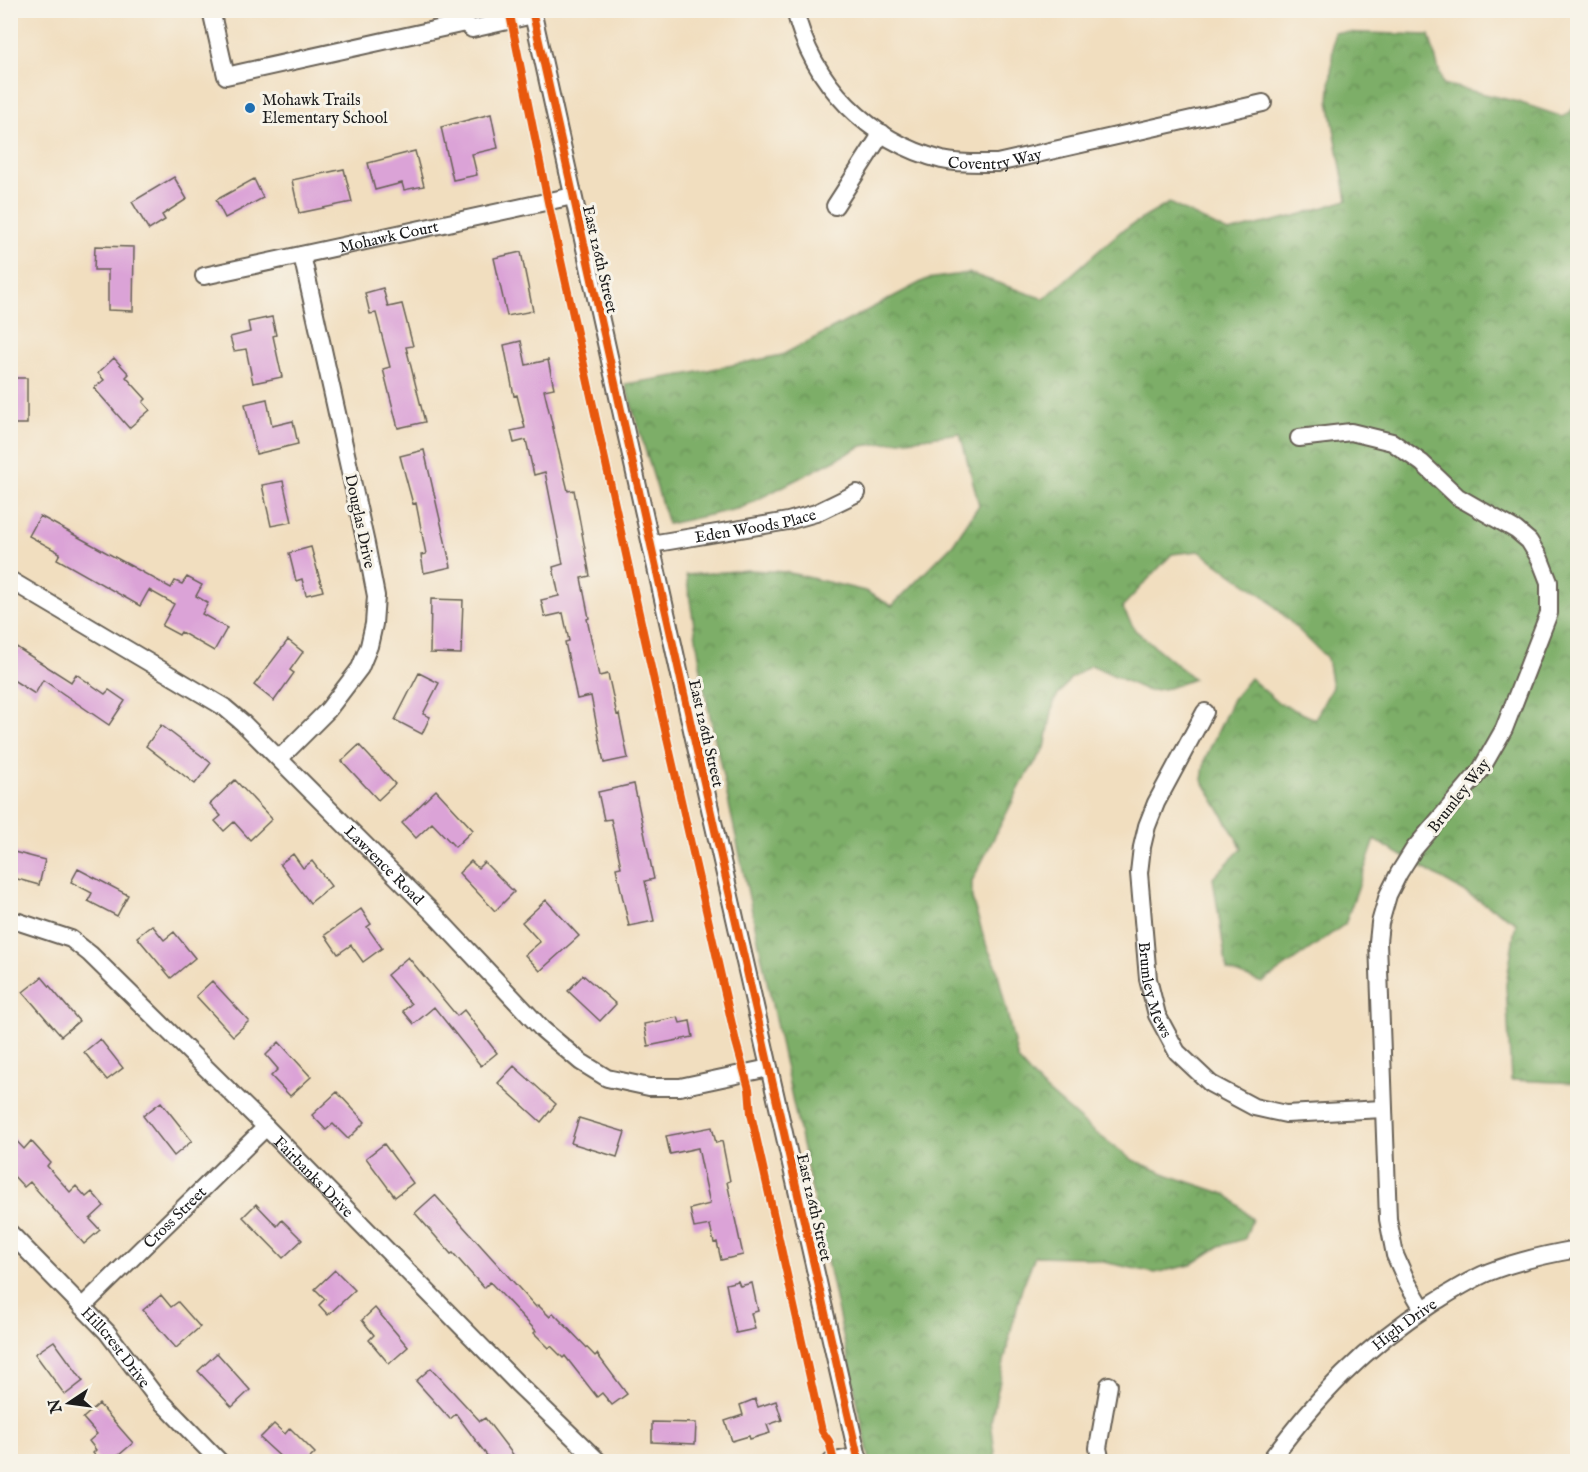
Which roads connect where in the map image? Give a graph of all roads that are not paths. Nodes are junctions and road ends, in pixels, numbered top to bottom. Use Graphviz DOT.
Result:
graph roads {
  1 [pos="211,10"];
  2 [pos="795,10"];
  3 [pos="533,13"];
  4 [pos="463,17"];
  5 [pos="1263,103"];
  6 [pos="882,133"];
  7 [pos="573,196"];
  8 [pos="835,207"];
  9 [pos="302,255"];
  10 [pos="204,276"];
  11 [pos="1299,438"];
  12 [pos="857,493"];
  13 [pos="651,544"];
  14 [pos="10,580"];
  15 [pos="1205,712"];
  16 [pos="280,758"];
  17 [pos="10,919"];
  18 [pos="769,1068"];
  19 [pos="1383,1109"];
  20 [pos="266,1127"];
  21 [pos="10,1233"];
  22 [pos="1578,1249"];
  23 [pos="82,1307"];
  24 [pos="1423,1309"];
  25 [pos="1109,1385"];
  26 [pos="859,1459"];
  27 [pos="220,1461"];
  28 [pos="599,1461"];
  29 [pos="831,1461"];
  30 [pos="1101,1461"];
  31 [pos="1269,1461"];
  1 -- 4 [label="street"];
  2 -- 6 [label="street, Coventry Way"];
  3 -- 4 [label="street"];
  3 -- 7 [label="street, East 126th Street"];
  5 -- 6 [label="street, Coventry Way"];
  6 -- 8 [label="street"];
  7 -- 9 [label="street, Mohawk Court"];
  7 -- 13 [label="street, East 126th Street"];
  9 -- 10 [label="street, Mohawk Court"];
  9 -- 16 [label="street, Douglas Drive"];
  11 -- 19 [label="street, Brumley Way"];
  12 -- 13 [label="street, Eden Woods Place"];
  13 -- 18 [label="street, East 126th Street"];
  14 -- 16 [label="street, Lawrence Road"];
  15 -- 19 [label="street, Brumley Mews"];
  16 -- 18 [label="street, Lawrence Road"];
  17 -- 20 [label="street, Fairbanks Drive"];
  18 -- 26 [label="street, East 126th Street"];
  19 -- 24 [label="street, Brumley Way"];
  20 -- 23 [label="street, Cross Street"];
  20 -- 28 [label="street, Fairbanks Drive"];
  21 -- 23 [label="street, Hillcrest Drive"];
  22 -- 24 [label="street, High Drive"];
  23 -- 27 [label="street, Hillcrest Drive"];
  24 -- 31 [label="street, High Drive"];
  25 -- 30 [label="street"];
  26 -- 29 [label="street"];
}
